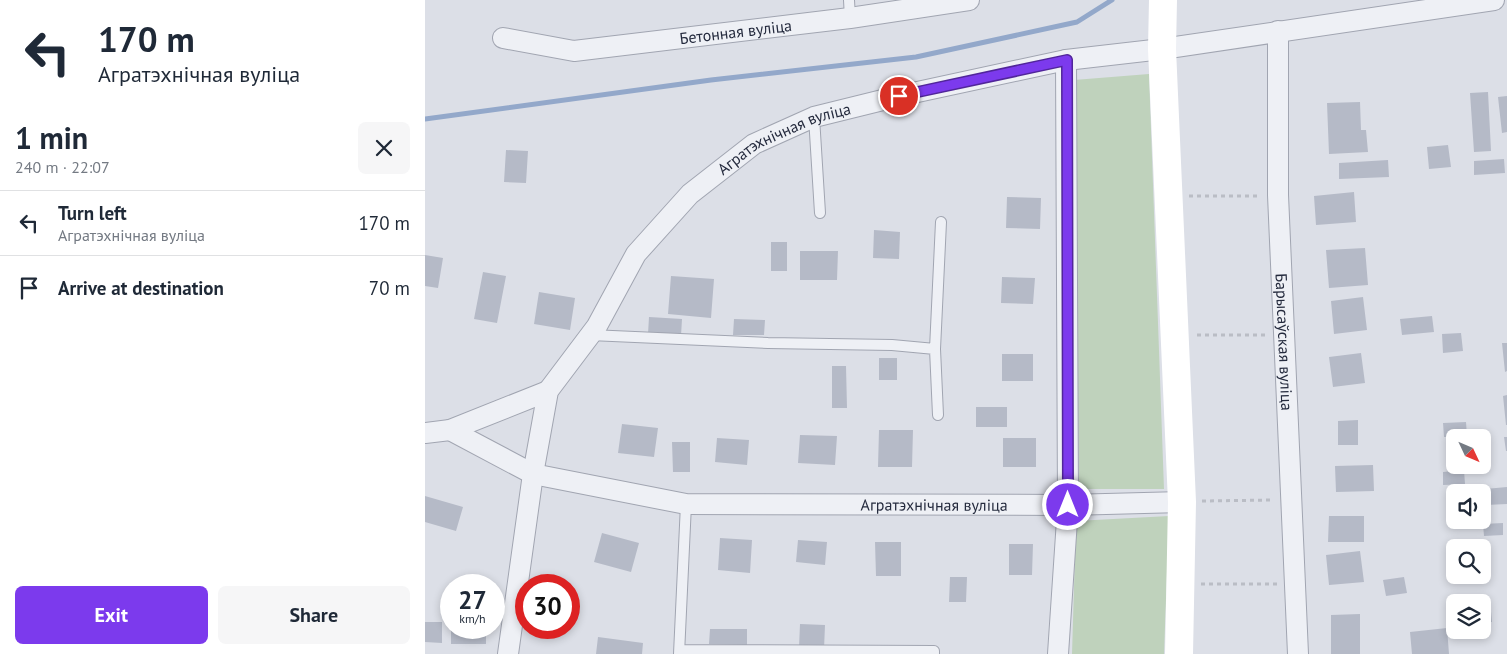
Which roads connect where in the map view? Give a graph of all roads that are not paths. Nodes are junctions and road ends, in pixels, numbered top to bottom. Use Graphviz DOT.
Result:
graph roads {
  1 [pos="969,0"];
  2 [pos="1163,0"];
  3 [pos="1494,0"];
  4 [pos="849,9"];
  5 [pos="1278,31"];
  6 [pos="503,38"];
  7 [pos="1162,48"];
  8 [pos="1067,60"];
  9 [pos="814,118"];
  10 [pos="820,212"];
  11 [pos="941,222"];
  12 [pos="590,335"];
  13 [pos="935,349"];
  14 [pos="548,391"];
  15 [pos="938,415"];
  16 [pos="450,430"];
  17 [pos="425,433"];
  18 [pos="533,474"];
  19 [pos="1182,502"];
  20 [pos="686,504"];
  21 [pos="1068,505"];
  22 [pos="679,652"];
  23 [pos="508,654"];
  24 [pos="935,654"];
  25 [pos="1058,654"];
  26 [pos="1179,654"];
  27 [pos="1298,654"];
  1 -- 4 [label="street, Бетонная вуліца"];
  2 -- 7 [label="street"];
  3 -- 5 [label="street"];
  4 -- 6 [label="street, Бетонная вуліца"];
  5 -- 7 [label="street"];
  5 -- 27 [label="street, Барысаўская вуліца"];
  7 -- 8 [label="street, Агратэхнічная вуліца"];
  7 -- 19 [label="street"];
  8 -- 9 [label="street, Агратэхнічная вуліца"];
  8 -- 21 [label="street"];
  9 -- 10 [label="lane"];
  9 -- 12 [label="street, Агратэхнічная вуліца"];
  11 -- 13 [label="lane"];
  12 -- 13 [label="lane"];
  12 -- 14 [label="street, Агратэхнічная вуліца"];
  13 -- 15 [label="lane"];
  14 -- 16 [label="street"];
  14 -- 18 [label="street, Агратэхнічная вуліца"];
  16 -- 17 [label="street"];
  16 -- 18 [label="street"];
  18 -- 20 [label="street, Агратэхнічная вуліца"];
  18 -- 23 [label="street, Агратэхнічная вуліца"];
  19 -- 21 [label="street, Агратэхнічная вуліца"];
  19 -- 26 [label="street"];
  20 -- 21 [label="street, Агратэхнічная вуліца"];
  20 -- 22 [label="lane"];
  21 -- 25 [label="street"];
  22 -- 24 [label="lane"];
}
